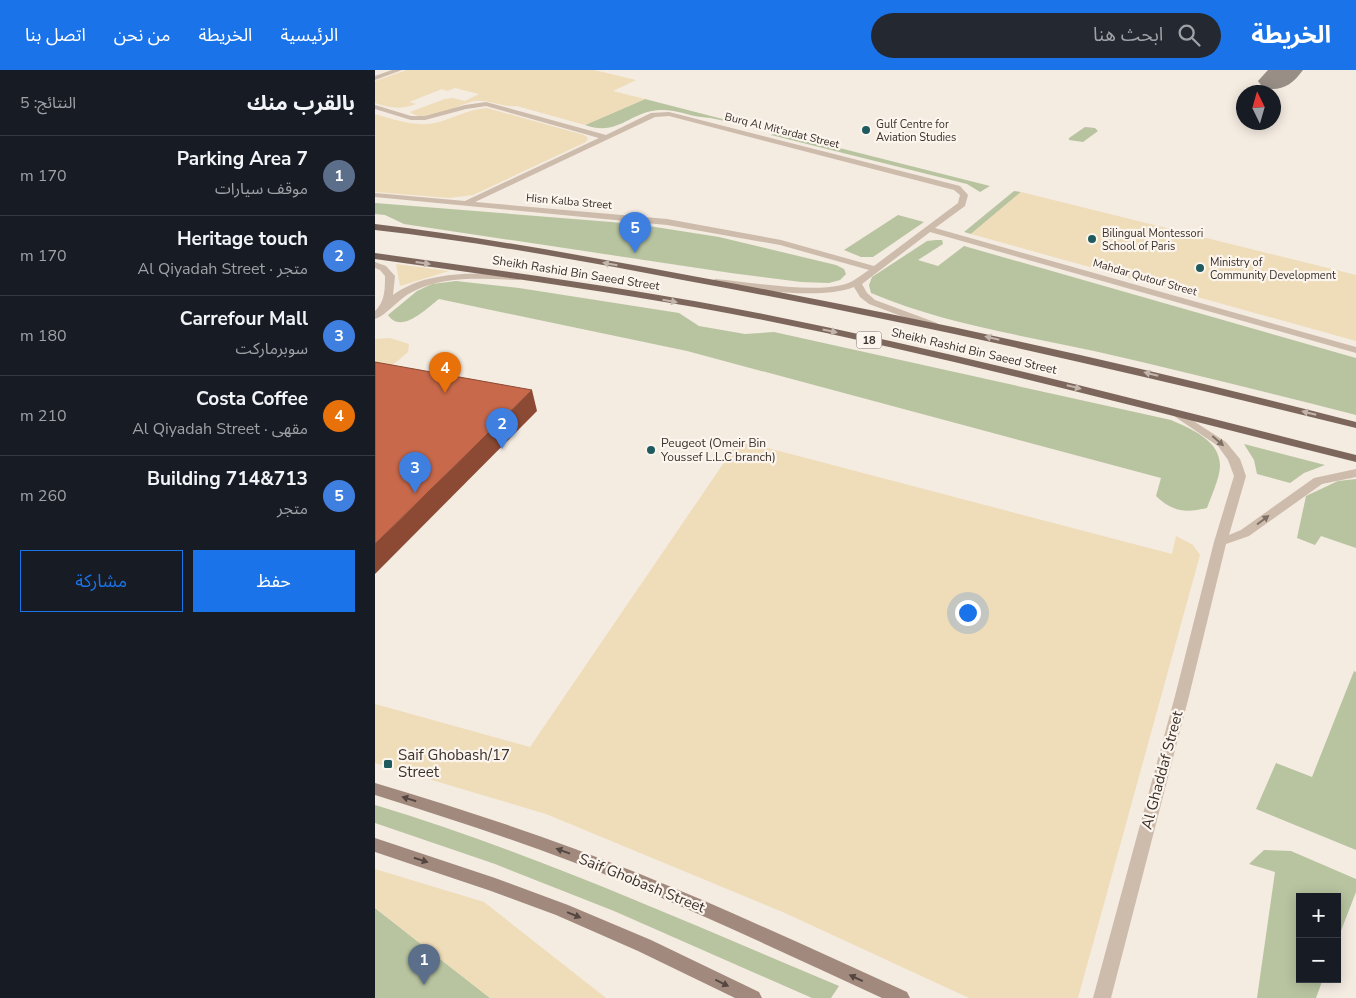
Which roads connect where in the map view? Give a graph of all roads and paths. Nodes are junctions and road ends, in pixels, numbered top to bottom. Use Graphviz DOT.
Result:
graph roads {
  1 [pos="399,70"];
  2 [pos="375,78"];
  3 [pos="375,107"];
  4 [pos="605,137"];
  5 [pos="375,195"];
  6 [pos="468,202"];
  7 [pos="375,228"];
  8 [pos="928,228"];
  9 [pos="375,256"];
  10 [pos="375,265"];
  11 [pos="876,269"];
  12 [pos="523,277"];
  13 [pos="707,281"];
  14 [pos="857,283"];
  15 [pos="384,308"];
  16 [pos="375,316"];
  17 [pos="933,325"];
  18 [pos="1356,350"];
  19 [pos="1178,414"];
  20 [pos="1356,425"];
  21 [pos="1356,459"];
  22 [pos="1356,473"];
  23 [pos="1220,542"];
  24 [pos="375,788"];
  25 [pos="375,845"];
  26 [pos="753,998"];
  27 [pos="901,998"];
  28 [pos="1102,998"];
  1 -- 2 [label="street"];
  3 -- 4 [label="street"];
  4 -- 6 [label="street, Burq Al Mit'ardat Street"];
  4 -- 8 [label="street, Burq Al Mit'ardat Street"];
  5 -- 6 [label="street, Hisn Kalba Street"];
  6 -- 11 [label="street, Hisn Kalba Street"];
  13 -- 7 [label="main road, Sheikh Rashid Bin Saeed Street / 18, one-way"];
  8 -- 11 [label="street, Burq Al Mit'ardat Street"];
  8 -- 18 [label="street, Mahdar Qutouf Street"];
  9 -- 12 [label="main road, Sheikh Rashid Bin Saeed Street / 18, one-way"];
  10 -- 15 [label="street"];
  11 -- 14 [label="street, Burq Al Mit'ardat Street"];
  12 -- 15 [label="street"];
  12 -- 19 [label="main road, Sheikh Rashid Bin Saeed Street / 18, one-way"];
  13 -- 14 [label="street, Burq Al Mit'ardat Street"];
  13 -- 17 [label="main road, Sheikh Rashid Bin Saeed Street / 18"];
  14 -- 17 [label="street"];
  15 -- 16 [label="street"];
  20 -- 17 [label="main road, Sheikh Rashid Bin Saeed Street / 18, one-way"];
  19 -- 21 [label="main road, Sheikh Rashid Bin Saeed Street / 18"];
  19 -- 23 [label="street, Al Ghaddaf Street, one-way"];
  23 -- 22 [label="street, one-way"];
  23 -- 28 [label="street, Al Ghaddaf Street"];
  27 -- 24 [label="street, Saif Ghobash Street, one-way"];
  25 -- 26 [label="street, one-way"];
}
